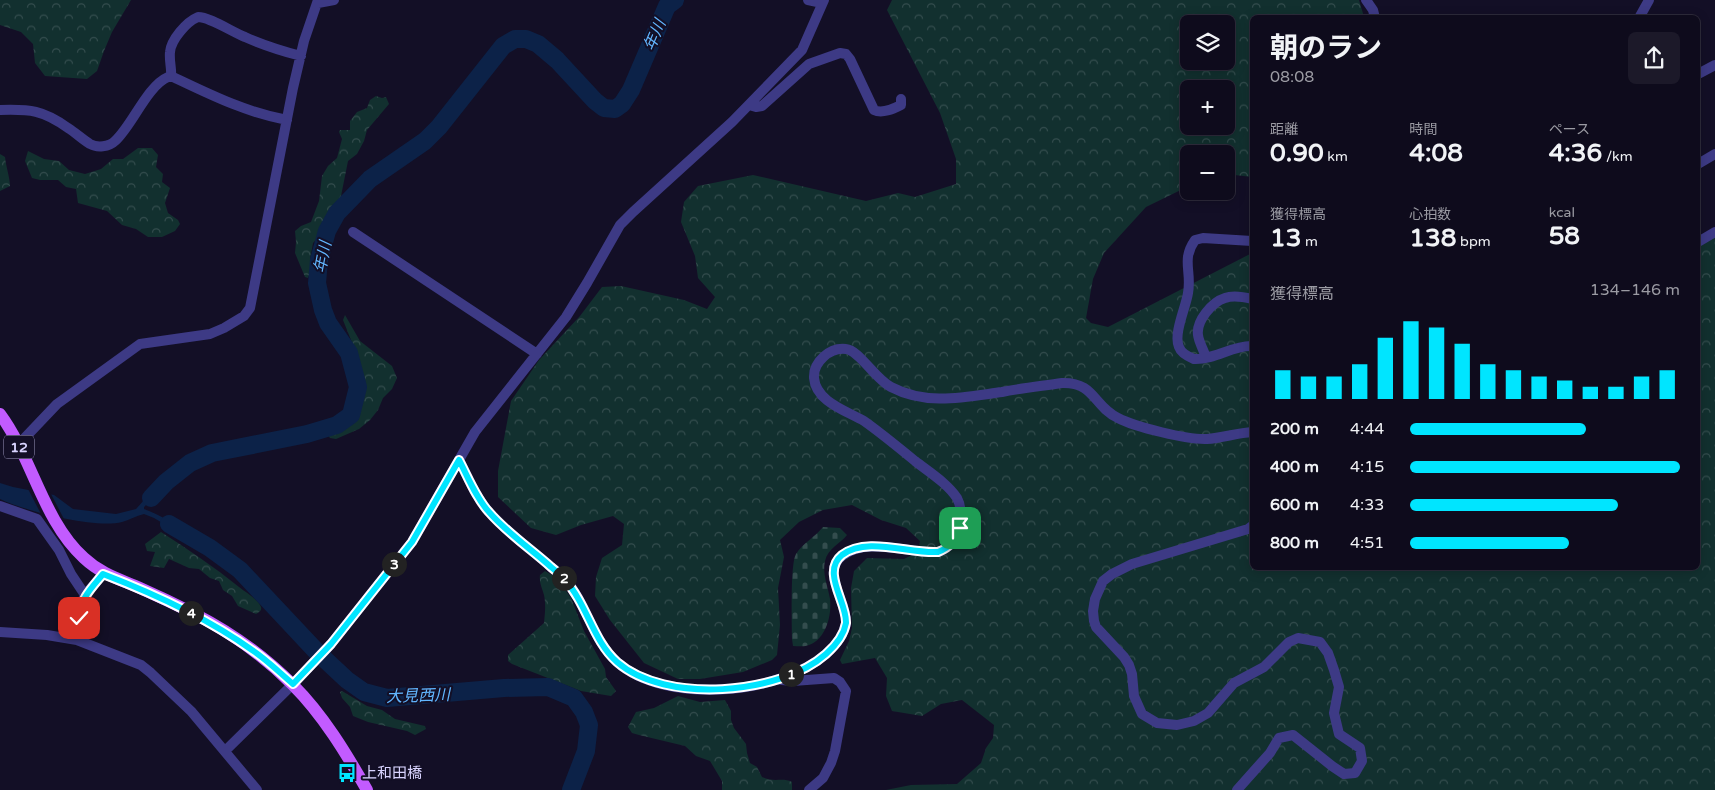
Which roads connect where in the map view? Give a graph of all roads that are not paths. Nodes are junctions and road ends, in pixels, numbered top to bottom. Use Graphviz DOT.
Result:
graph roads {
  1 [pos="334,0"];
  2 [pos="808,0"];
  3 [pos="1366,0"];
  4 [pos="1649,0"];
  5 [pos="318,1"];
  6 [pos="823,1"];
  7 [pos="1374,15"];
  8 [pos="1641,15"];
  9 [pos="301,56"];
  10 [pos="1715,65"];
  11 [pos="1700,73"];
  12 [pos="171,77"];
  13 [pos="901,99"];
  14 [pos="749,104"];
  15 [pos="0,110"];
  16 [pos="287,120"];
  17 [pos="1715,154"];
  18 [pos="1700,163"];
  19 [pos="353,232"];
  20 [pos="1715,232"];
  21 [pos="1250,241"];
  22 [pos="1700,241"];
  23 [pos="1250,299"];
  24 [pos="1250,346"];
  25 [pos="537,354"];
  26 [pos="1206,358"];
  27 [pos="0,414"];
  28 [pos="1250,432"];
  29 [pos="18,445"];
  30 [pos="459,460"];
  31 [pos="0,506"];
  32 [pos="1250,528"];
  33 [pos="103,574"];
  34 [pos="85,595"];
  35 [pos="0,632"];
  36 [pos="77,640"];
  37 [pos="781,680"];
  38 [pos="293,684"];
  39 [pos="225,751"];
  40 [pos="257,790"];
  41 [pos="367,790"];
  42 [pos="809,790"];
  43 [pos="1237,790"];
  1 -- 5 [label="street"];
  2 -- 6 [label="street"];
  3 -- 7 [label="street"];
  4 -- 8 [label="street"];
  5 -- 9 [label="street"];
  6 -- 14 [label="street"];
  9 -- 12 [label="street"];
  9 -- 16 [label="street"];
  10 -- 11 [label="street"];
  12 -- 15 [label="street"];
  12 -- 16 [label="street"];
  13 -- 14 [label="street"];
  14 -- 25 [label="street"];
  16 -- 29 [label="street"];
  17 -- 18 [label="street"];
  19 -- 25 [label="street"];
  20 -- 22 [label="street"];
  21 -- 26 [label="street"];
  23 -- 26 [label="street"];
  24 -- 26 [label="street"];
  25 -- 30 [label="street"];
  27 -- 29 [label="main road, 12"];
  28 -- 37 [label="street"];
  29 -- 33 [label="main road, 12"];
  30 -- 37 [label="street"];
  30 -- 38 [label="street"];
  31 -- 34 [label="street"];
  32 -- 43 [label="street"];
  33 -- 34 [label="street"];
  33 -- 38 [label="main road, 12"];
  34 -- 36 [label="street"];
  35 -- 36 [label="street"];
  36 -- 39 [label="street"];
  37 -- 42 [label="street"];
  38 -- 39 [label="street"];
  38 -- 41 [label="main road, 12"];
  39 -- 40 [label="street"];
}
